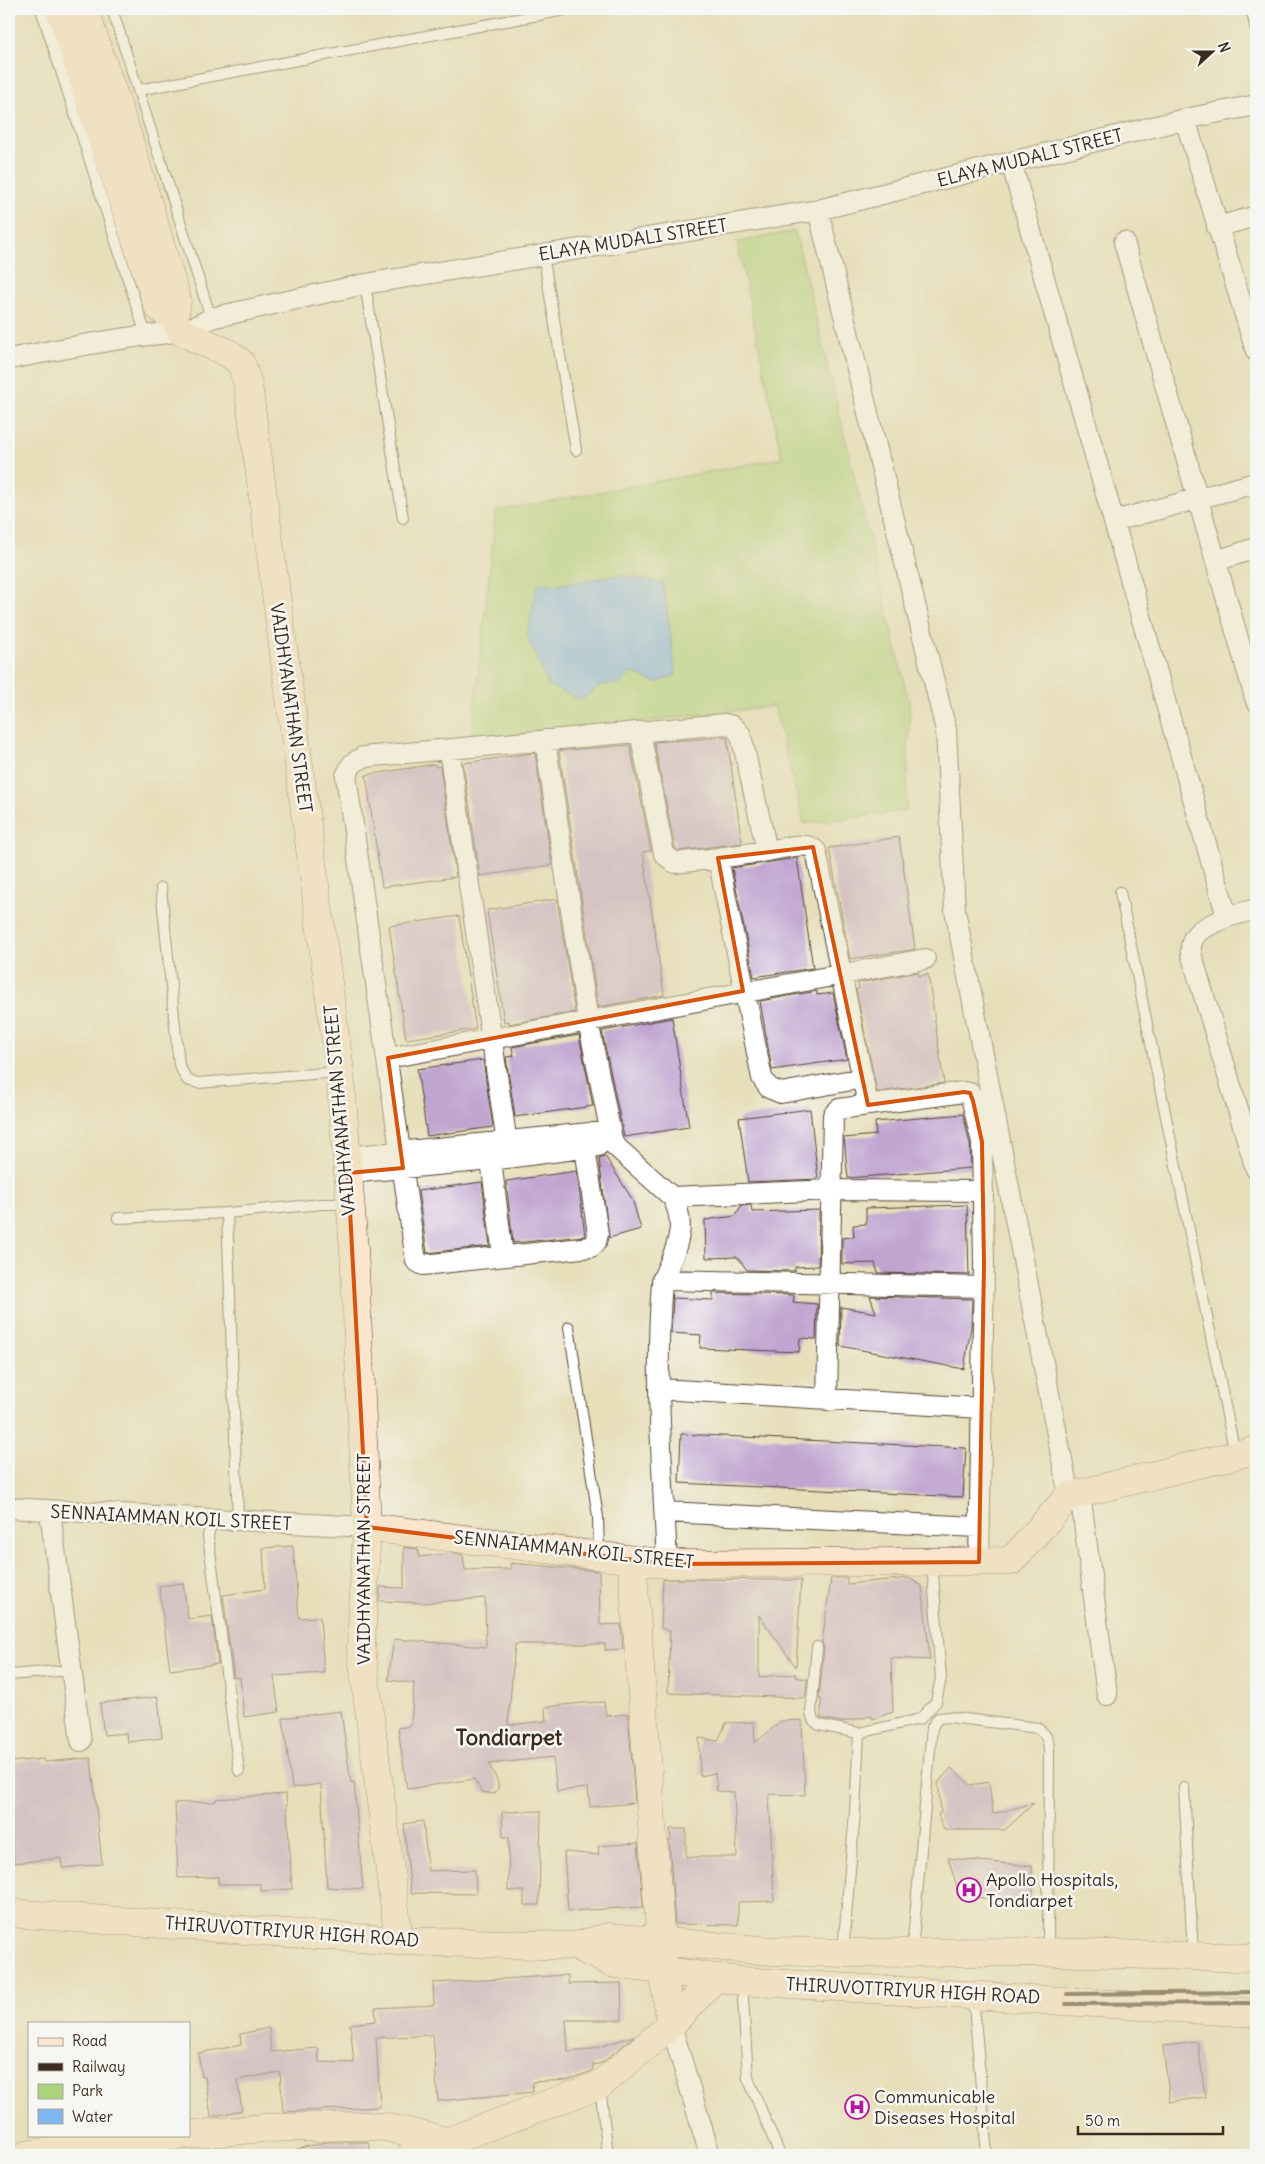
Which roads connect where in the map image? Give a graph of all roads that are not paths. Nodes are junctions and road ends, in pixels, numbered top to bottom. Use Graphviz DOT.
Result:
graph roads {
  1 [pos="41,9"];
  2 [pos="60,9"];
  3 [pos="84,9"];
  4 [pos="112,9"];
  5 [pos="1251,9"];
  6 [pos="564,10"];
  7 [pos="1256,29"];
  8 [pos="138,90"];
  9 [pos="1256,105"];
  10 [pos="1185,119"];
  11 [pos="116,137"];
  12 [pos="1010,162"];
  13 [pos="818,210"];
  14 [pos="1256,216"];
  15 [pos="1217,227"];
  16 [pos="1124,242"];
  17 [pos="543,254"];
  18 [pos="364,284"];
  19 [pos="211,318"];
  20 [pos="178,326"];
  21 [pos="146,335"];
  22 [pos="1256,351"];
  23 [pos="9,358"];
  24 [pos="576,450"];
  25 [pos="1256,483"];
  26 [pos="1198,498"];
  27 [pos="402,518"];
  28 [pos="1114,521"];
  29 [pos="1256,548"];
  30 [pos="1216,562"];
  31 [pos="1256,701"];
  32 [pos="640,732"];
  33 [pos="545,740"];
  34 [pos="449,749"];
  35 [pos="767,851"];
  36 [pos="718,858"];
  37 [pos="161,888"];
  38 [pos="1120,892"];
  39 [pos="1256,909"];
  40 [pos="1228,917"];
  41 [pos="925,960"];
  42 [pos="842,975"];
  43 [pos="743,992"];
  44 [pos="588,1020"];
  45 [pos="492,1039"];
  46 [pos="388,1058"];
  47 [pos="340,1072"];
  48 [pos="863,1078"];
  49 [pos="868,1106"];
  50 [pos="611,1138"];
  51 [pos="585,1148"];
  52 [pos="503,1153"];
  53 [pos="402,1160"];
  54 [pos="347,1165"];
  55 [pos="1256,1168"];
  56 [pos="832,1190"];
  57 [pos="983,1191"];
  58 [pos="672,1198"];
  59 [pos="349,1204"];
  60 [pos="227,1213"];
  61 [pos="118,1218"];
  62 [pos="503,1256"];
  63 [pos="662,1280"];
  64 [pos="829,1285"];
  65 [pos="984,1287"];
  66 [pos="569,1327"];
  67 [pos="658,1389"];
  68 [pos="827,1400"];
  69 [pos="982,1408"];
  70 [pos="1246,1452"];
  71 [pos="1075,1495"];
  72 [pos="9,1508"];
  73 [pos="50,1512"];
  74 [pos="664,1512"];
  75 [pos="212,1520"];
  76 [pos="238,1521"];
  77 [pos="367,1527"];
  78 [pos="978,1527"];
  79 [pos="599,1556"];
  80 [pos="632,1560"];
  81 [pos="932,1562"];
  82 [pos="979,1562"];
  83 [pos="667,1564"];
  84 [pos="817,1647"];
  85 [pos="71,1670"];
  86 [pos="9,1675"];
  87 [pos="1107,1696"];
  88 [pos="859,1733"];
  89 [pos="81,1741"];
  90 [pos="239,1771"];
  91 [pos="1184,1788"];
  92 [pos="9,1913"];
  93 [pos="400,1941"];
  94 [pos="661,1942"];
  95 [pos="575,1946"];
  96 [pos="1048,1952"];
  97 [pos="843,1953"];
  98 [pos="912,1953"];
  99 [pos="1193,1956"];
  100 [pos="1256,1958"];
  101 [pos="663,1970"];
  102 [pos="728,1980"];
  103 [pos="973,1994"];
  104 [pos="1256,2013"];
  105 [pos="671,2025"];
  106 [pos="600,2086"];
  107 [pos="190,2135"];
  108 [pos="175,2136"];
  109 [pos="446,2141"];
  110 [pos="67,2152"];
  111 [pos="26,2155"];
  112 [pos="411,2155"];
  113 [pos="608,2155"];
  114 [pos="710,2155"];
  115 [pos="780,2155"];
  116 [pos="987,2155"];
  1 -- 21 [label="lane"];
  2 -- 11 [label="main road"];
  3 -- 11 [label="main road"];
  4 -- 8 [label="lane"];
  5 -- 7 [label="lane"];
  6 -- 8 [label="lane"];
  8 -- 19 [label="lane"];
  9 -- 10 [label="street, ELAYA MUDALI STREET"];
  10 -- 12 [label="street, ELAYA MUDALI STREET"];
  10 -- 15 [label="street"];
  11 -- 20 [label="main road, VAIDHYANATHAN STREET"];
  12 -- 13 [label="street, ELAYA MUDALI STREET"];
  12 -- 28 [label="street"];
  13 -- 17 [label="street, ELAYA MUDALI STREET"];
  13 -- 71 [label="street"];
  14 -- 15 [label="street"];
  15 -- 22 [label="street"];
  16 -- 26 [label="street"];
  17 -- 18 [label="street, ELAYA MUDALI STREET"];
  17 -- 24 [label="lane"];
  18 -- 19 [label="street, ELAYA MUDALI STREET"];
  18 -- 27 [label="lane"];
  19 -- 20 [label="street, ELAYA MUDALI STREET"];
  20 -- 21 [label="street, ELAYA MUDALI STREET"];
  20 -- 47 [label="main road, VAIDHYANATHAN STREET"];
  21 -- 23 [label="street, ELAYA MUDALI STREET"];
  25 -- 26 [label="street"];
  26 -- 28 [label="street"];
  26 -- 30 [label="street"];
  28 -- 40 [label="street"];
  29 -- 30 [label="street"];
  30 -- 31 [label="street"];
  32 -- 33 [label="street"];
  32 -- 35 [label="street"];
  32 -- 36 [label="street"];
  33 -- 34 [label="street"];
  33 -- 44 [label="street"];
  34 -- 45 [label="street"];
  34 -- 46 [label="street"];
  35 -- 36 [label="street"];
  35 -- 42 [label="street"];
  36 -- 43 [label="street"];
  37 -- 47 [label="lane"];
  38 -- 70 [label="lane"];
  39 -- 40 [label="street"];
  40 -- 55 [label="street"];
  41 -- 42 [label="street"];
  42 -- 43 [label="street"];
  42 -- 48 [label="street"];
  43 -- 44 [label="street"];
  43 -- 48 [label="street"];
  44 -- 45 [label="street"];
  44 -- 50 [label="street"];
  45 -- 46 [label="street"];
  45 -- 52 [label="street"];
  46 -- 53 [label="street"];
  47 -- 54 [label="main road, VAIDHYANATHAN STREET"];
  48 -- 49 [label="street"];
  49 -- 56 [label="street"];
  49 -- 57 [label="street"];
  50 -- 51 [label="street"];
  50 -- 52 [label="street"];
  50 -- 58 [label="street"];
  51 -- 52 [label="street"];
  51 -- 62 [label="street"];
  52 -- 53 [label="street"];
  52 -- 62 [label="street"];
  53 -- 54 [label="street"];
  53 -- 62 [label="street"];
  54 -- 59 [label="main road, VAIDHYANATHAN STREET"];
  56 -- 57 [label="street"];
  56 -- 58 [label="street"];
  56 -- 64 [label="street"];
  57 -- 65 [label="street"];
  58 -- 63 [label="street"];
  59 -- 60 [label="lane"];
  59 -- 77 [label="main road, VAIDHYANATHAN STREET"];
  60 -- 61 [label="lane"];
  60 -- 76 [label="lane"];
  63 -- 64 [label="street"];
  63 -- 67 [label="street"];
  64 -- 65 [label="street"];
  64 -- 68 [label="street"];
  65 -- 69 [label="street"];
  66 -- 79 [label="lane"];
  67 -- 68 [label="street"];
  67 -- 74 [label="street"];
  68 -- 69 [label="street"];
  69 -- 78 [label="street"];
  70 -- 71 [label="main road"];
  71 -- 82 [label="main road, SENNAIAMMAN KOIL STREET"];
  71 -- 87 [label="street"];
  72 -- 73 [label="street, SENNAIAMMAN KOIL STREET"];
  73 -- 75 [label="street, SENNAIAMMAN KOIL STREET"];
  73 -- 85 [label="street"];
  74 -- 78 [label="street"];
  74 -- 83 [label="street"];
  75 -- 76 [label="street, SENNAIAMMAN KOIL STREET"];
  75 -- 90 [label="lane"];
  76 -- 77 [label="street, SENNAIAMMAN KOIL STREET"];
  77 -- 79 [label="main road, SENNAIAMMAN KOIL STREET"];
  77 -- 93 [label="main road, VAIDHYANATHAN STREET"];
  78 -- 82 [label="street"];
  79 -- 80 [label="main road, SENNAIAMMAN KOIL STREET"];
  80 -- 83 [label="main road, SENNAIAMMAN KOIL STREET"];
  80 -- 94 [label="main road"];
  81 -- 82 [label="main road, SENNAIAMMAN KOIL STREET"];
  81 -- 83 [label="main road, SENNAIAMMAN KOIL STREET"];
  81 -- 88 [label="lane"];
  84 -- 88 [label="lane"];
  85 -- 86 [label="lane"];
  85 -- 89 [label="street"];
  88 -- 97 [label="lane"];
  91 -- 99 [label="lane"];
  92 -- 93 [label="main road, THIRUVOTTRIYUR HIGH ROAD"];
  93 -- 95 [label="main road, THIRUVOTTRIYUR HIGH ROAD"];
  94 -- 95 [label="main road, THIRUVOTTRIYUR HIGH ROAD"];
  94 -- 97 [label="main road, THIRUVOTTRIYUR HIGH ROAD"];
  94 -- 101 [label="main road"];
  95 -- 101 [label="main road, THIRUVOTTRIYUR HIGH ROAD"];
  96 -- 98 [label="main road, THIRUVOTTRIYUR HIGH ROAD"];
  96 -- 98 [label="lane"];
  96 -- 99 [label="main road, THIRUVOTTRIYUR HIGH ROAD"];
  97 -- 98 [label="main road, THIRUVOTTRIYUR HIGH ROAD"];
  99 -- 100 [label="main road, THIRUVOTTRIYUR HIGH ROAD"];
  101 -- 102 [label="main road, THIRUVOTTRIYUR HIGH ROAD"];
  101 -- 105 [label="main road"];
  102 -- 103 [label="main road, THIRUVOTTRIYUR HIGH ROAD"];
  102 -- 105 [label="main road"];
  102 -- 115 [label="lane"];
  103 -- 104 [label="main road, THIRUVOTTRIYUR HIGH ROAD"];
  103 -- 116 [label="lane"];
  105 -- 106 [label="main road"];
  105 -- 114 [label="street"];
  106 -- 109 [label="main road"];
  106 -- 113 [label="lane"];
  107 -- 109 [label="main road"];
  108 -- 110 [label="main road"];
  109 -- 112 [label="main road"];
  110 -- 111 [label="main road"];
}
